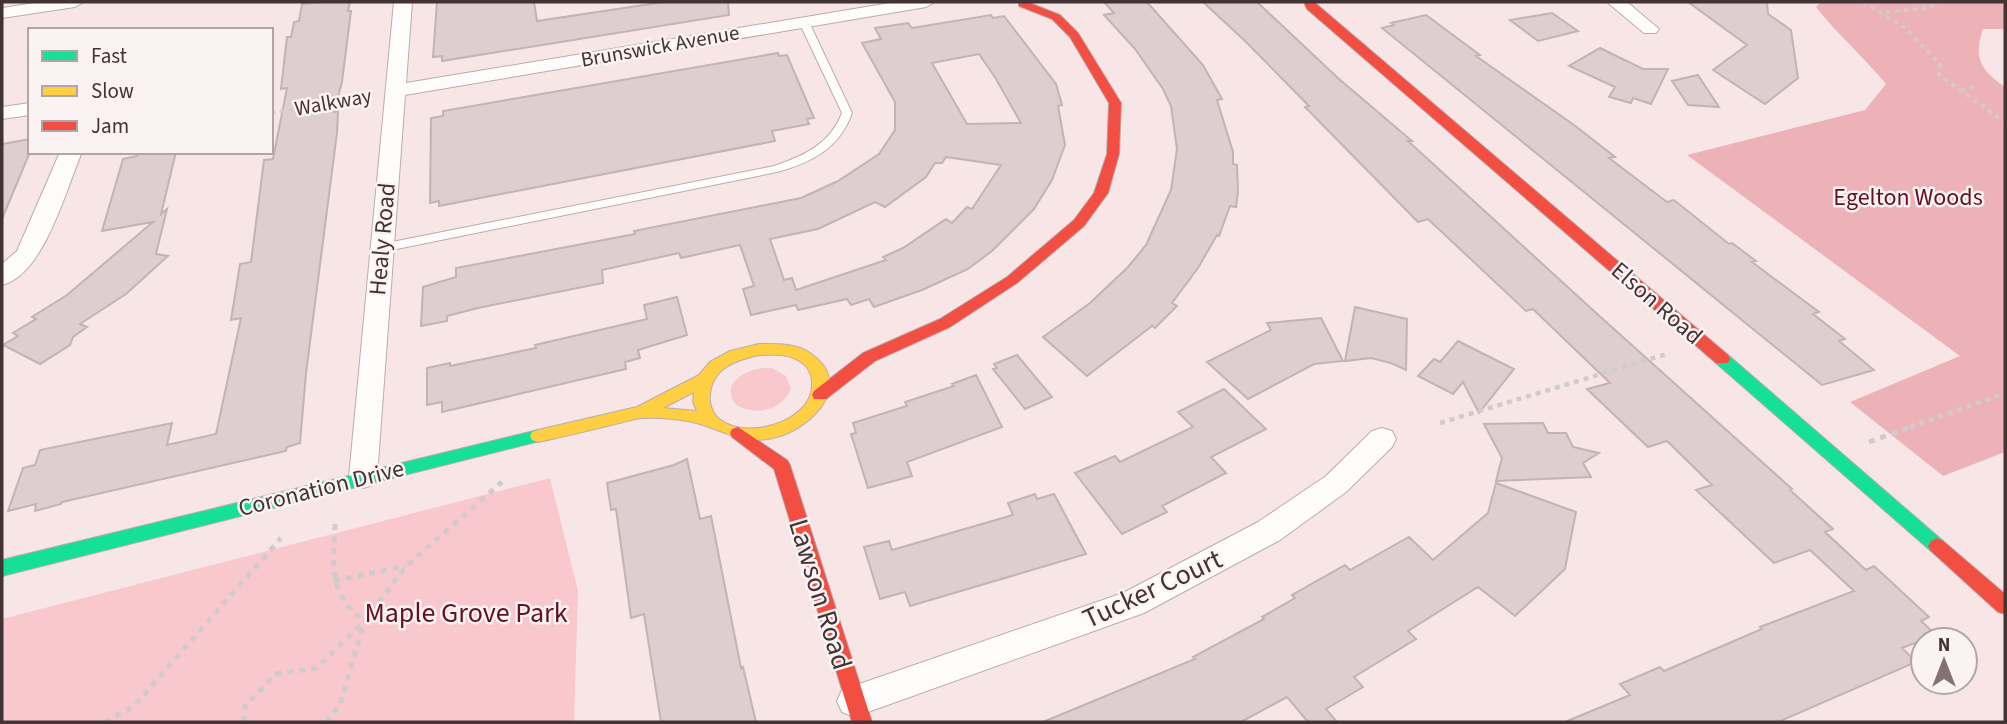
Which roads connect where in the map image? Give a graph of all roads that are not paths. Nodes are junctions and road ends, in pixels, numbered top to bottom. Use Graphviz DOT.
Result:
graph roads {
  1 [pos="75,2"];
  2 [pos="402,2"];
  3 [pos="926,2"];
  4 [pos="1046,2"];
  5 [pos="1309,2"];
  6 [pos="1616,2"];
  7 [pos="1016,3"];
  8 [pos="1058,9"];
  9 [pos="2,13"];
  10 [pos="804,22"];
  11 [pos="1650,29"];
  12 [pos="394,91"];
  13 [pos="28,109"];
  14 [pos="2,113"];
  15 [pos="70,154"];
  16 [pos="382,248"];
  17 [pos="2,277"];
  18 [pos="827,356"];
  19 [pos="848,356"];
  20 [pos="806,357"];
  21 [pos="869,357"];
  22 [pos="705,379"];
  23 [pos="820,395"];
  24 [pos="641,412"];
  25 [pos="804,417"];
  26 [pos="711,421"];
  27 [pos="738,433"];
  28 [pos="1382,439"];
  29 [pos="781,466"];
  30 [pos="363,477"];
  31 [pos="2,568"];
  32 [pos="2005,606"];
  33 [pos="858,711"];
  1 -- 9 [label="street"];
  2 -- 12 [label="street, Healy Road"];
  3 -- 10 [label="street, Brunswick Avenue"];
  4 -- 7 [label="street"];
  5 -- 32 [label="street, Elson Road"];
  6 -- 11 [label="street"];
  7 -- 8 [label="street"];
  8 -- 21 [label="street"];
  10 -- 12 [label="street, Brunswick Avenue"];
  10 -- 16 [label="lane"];
  12 -- 16 [label="street, Healy Road"];
  13 -- 14 [label="street"];
  15 -- 17 [label="street"];
  16 -- 30 [label="street, Healy Road"];
  18 -- 20 [label="street"];
  19 -- 21 [label="street"];
  20 -- 22 [label="street"];
  20 -- 23 [label="street"];
  21 -- 23 [label="street"];
  22 -- 24 [label="street, Coronation Drive"];
  22 -- 26 [label="street"];
  23 -- 25 [label="street"];
  24 -- 26 [label="street, Coronation Drive"];
  24 -- 30 [label="street, Coronation Drive"];
  25 -- 27 [label="street"];
  25 -- 29 [label="street"];
  26 -- 27 [label="street"];
  27 -- 29 [label="street"];
  28 -- 33 [label="street, Tucker Court"];
  29 -- 33 [label="street, Lawson Road"];
  30 -- 31 [label="street, Coronation Drive"];
}
